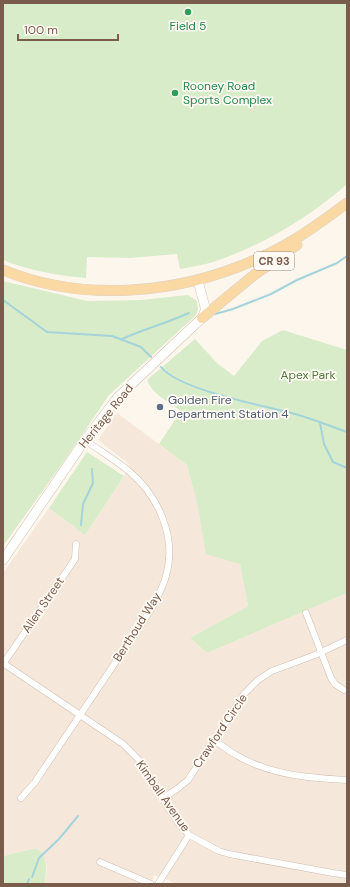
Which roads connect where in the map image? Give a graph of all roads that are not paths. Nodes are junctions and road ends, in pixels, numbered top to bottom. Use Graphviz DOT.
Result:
graph roads {
  1 [pos="347,204"];
  2 [pos="3,270"];
  3 [pos="198,281"];
  4 [pos="202,318"];
  5 [pos="86,440"];
  6 [pos="76,544"];
  7 [pos="3,560"];
  8 [pos="306,613"];
  9 [pos="347,640"];
  10 [pos="321,652"];
  11 [pos="3,663"];
  12 [pos="344,690"];
  13 [pos="80,715"];
  14 [pos="214,740"];
  15 [pos="347,780"];
  16 [pos="21,798"];
  17 [pos="163,798"];
  18 [pos="189,835"];
  19 [pos="100,862"];
  20 [pos="347,875"];
  21 [pos="151,884"];
  22 [pos="158,884"];
  1 -- 3 [label="main road"];
  1 -- 4 [label="main road, CR 93"];
  2 -- 3 [label="main road"];
  3 -- 4 [label="main road"];
  4 -- 5 [label="main road, Heritage Road / CR 93"];
  5 -- 7 [label="main road, Heritage Road / CR 93"];
  5 -- 13 [label="street, Berthoud Way"];
  6 -- 11 [label="street, Allen Street"];
  8 -- 10 [label="street"];
  9 -- 10 [label="street, Crawford Circle"];
  10 -- 12 [label="street"];
  10 -- 14 [label="street, Crawford Circle"];
  11 -- 13 [label="street, Kimball Avenue"];
  13 -- 16 [label="street, Berthoud Way"];
  13 -- 17 [label="street, Kimball Avenue"];
  14 -- 15 [label="street"];
  14 -- 17 [label="street, Crawford Circle"];
  17 -- 18 [label="street, Kimball Avenue"];
  18 -- 20 [label="street, Kimball Avenue"];
  18 -- 22 [label="street"];
  19 -- 21 [label="street"];
}
